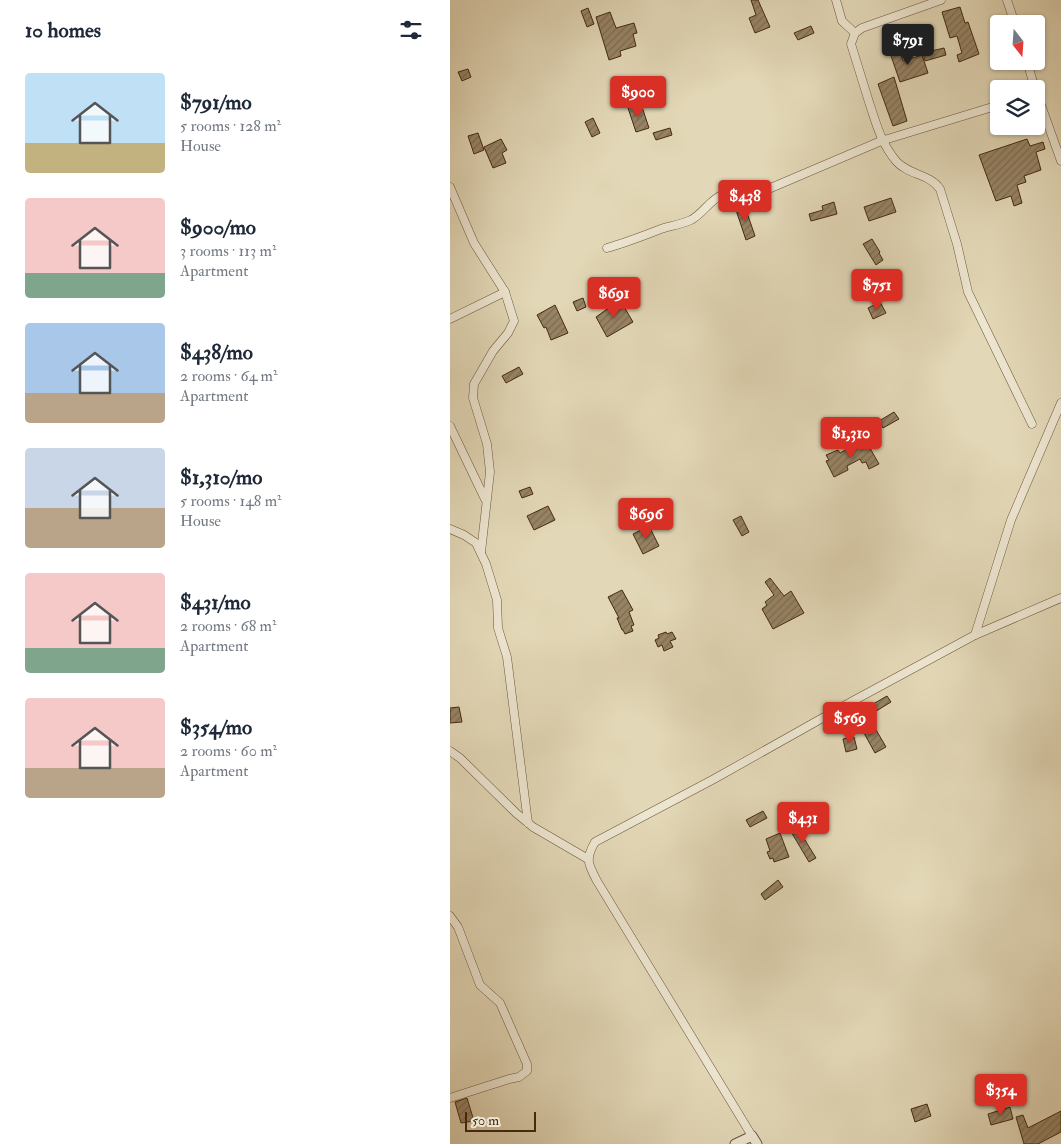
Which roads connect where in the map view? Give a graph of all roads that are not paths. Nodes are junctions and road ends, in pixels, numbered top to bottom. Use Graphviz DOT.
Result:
graph roads {
  1 [pos="836,0"];
  2 [pos="941,0"];
  3 [pos="1007,0"];
  4 [pos="1012,15"];
  5 [pos="855,34"];
  6 [pos="990,108"];
  7 [pos="1045,116"];
  8 [pos="881,141"];
  9 [pos="1061,160"];
  10 [pos="450,187"];
  11 [pos="607,248"];
  12 [pos="505,292"];
  13 [pos="450,319"];
  14 [pos="1061,403"];
  15 [pos="1032,424"];
  16 [pos="450,426"];
  17 [pos="486,500"];
  18 [pos="450,529"];
  19 [pos="481,552"];
  20 [pos="1061,598"];
  21 [pos="974,635"];
  22 [pos="450,750"];
  23 [pos="528,823"];
  24 [pos="588,859"];
  25 [pos="450,916"];
  26 [pos="450,1098"];
  27 [pos="754,1140"];
  28 [pos="735,1144"];
  1 -- 5 [label="street"];
  2 -- 5 [label="street"];
  3 -- 4 [label="street"];
  5 -- 8 [label="street"];
  6 -- 8 [label="street"];
  7 -- 9 [label="street"];
  8 -- 11 [label="street"];
  8 -- 15 [label="street"];
  10 -- 12 [label="street"];
  12 -- 13 [label="street"];
  12 -- 17 [label="street"];
  14 -- 21 [label="street"];
  16 -- 17 [label="street"];
  17 -- 19 [label="street"];
  18 -- 19 [label="street"];
  19 -- 23 [label="street"];
  20 -- 21 [label="street"];
  21 -- 24 [label="street"];
  22 -- 23 [label="street"];
  23 -- 24 [label="street"];
  24 -- 27 [label="street"];
  25 -- 26 [label="street"];
  27 -- 28 [label="street"];
}
